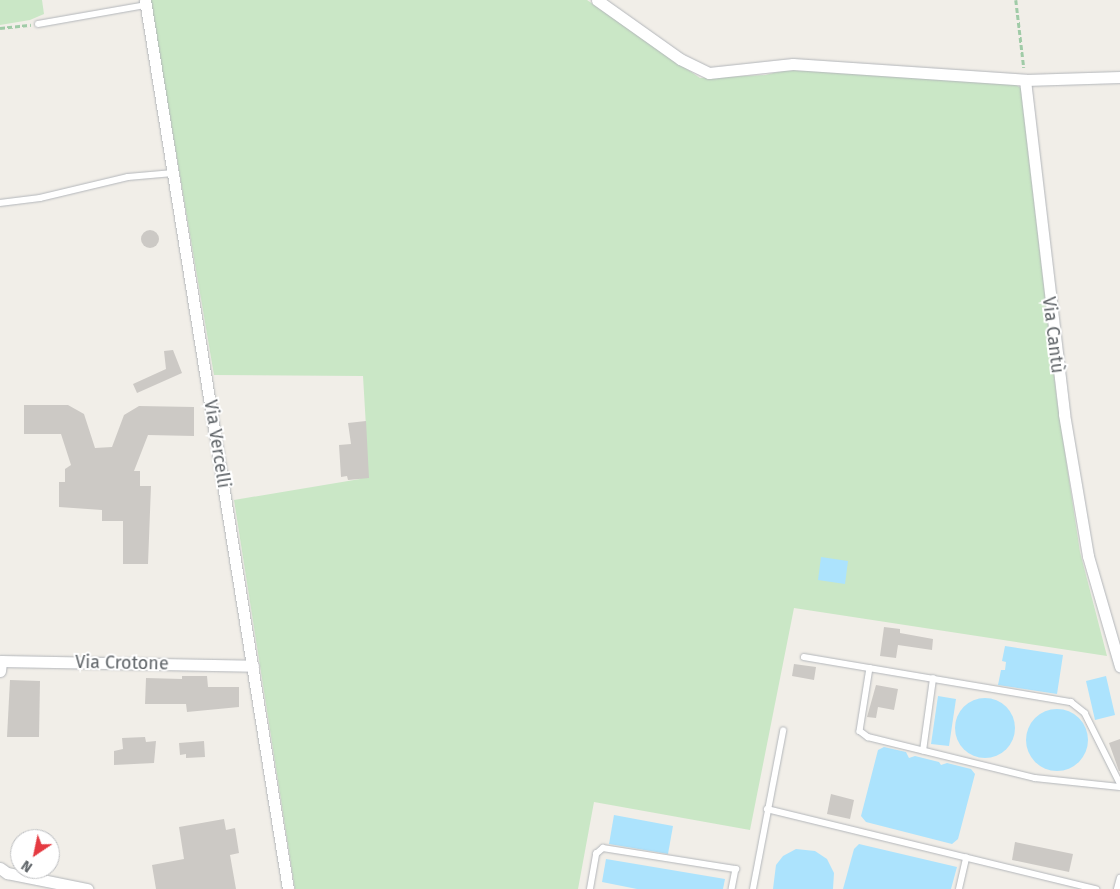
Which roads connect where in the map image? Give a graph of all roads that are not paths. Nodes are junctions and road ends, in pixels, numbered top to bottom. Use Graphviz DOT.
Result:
graph roads {
  1 [pos="597,0"];
  2 [pos="145,3"];
  3 [pos="38,24"];
  4 [pos="1120,77"];
  5 [pos="1025,80"];
  6 [pos="173,172"];
  7 [pos="0,203"];
  8 [pos="804,658"];
  9 [pos="253,666"];
  10 [pos="1120,666"];
  11 [pos="870,668"];
  12 [pos="0,671"];
  13 [pos="933,679"];
  14 [pos="783,731"];
  15 [pos="923,751"];
  16 [pos="1120,782"];
  17 [pos="1120,787"];
  18 [pos="767,810"];
  19 [pos="966,858"];
  20 [pos="0,868"];
  21 [pos="1120,878"];
  22 [pos="86,889"];
  23 [pos="288,889"];
  24 [pos="590,889"];
  25 [pos="732,889"];
  26 [pos="753,889"];
  27 [pos="959,889"];
  28 [pos="1096,889"];
  29 [pos="1117,889"];
  1 -- 5 [label="street"];
  2 -- 3 [label="lane"];
  2 -- 6 [label="street, Via Vercelli"];
  4 -- 5 [label="street"];
  5 -- 10 [label="street, Via Cantù"];
  6 -- 7 [label="lane"];
  6 -- 9 [label="street, Via Vercelli"];
  8 -- 11 [label="lane"];
  9 -- 12 [label="street, Via Crotone"];
  9 -- 23 [label="street, Via Vercelli"];
  11 -- 13 [label="lane"];
  11 -- 15 [label="lane"];
  13 -- 15 [label="lane"];
  13 -- 16 [label="lane"];
  14 -- 18 [label="lane"];
  15 -- 17 [label="lane"];
  18 -- 19 [label="lane"];
  18 -- 26 [label="lane"];
  19 -- 27 [label="lane"];
  19 -- 28 [label="lane"];
  20 -- 22 [label="street"];
  21 -- 29 [label="lane"];
  24 -- 25 [label="lane"];
}
